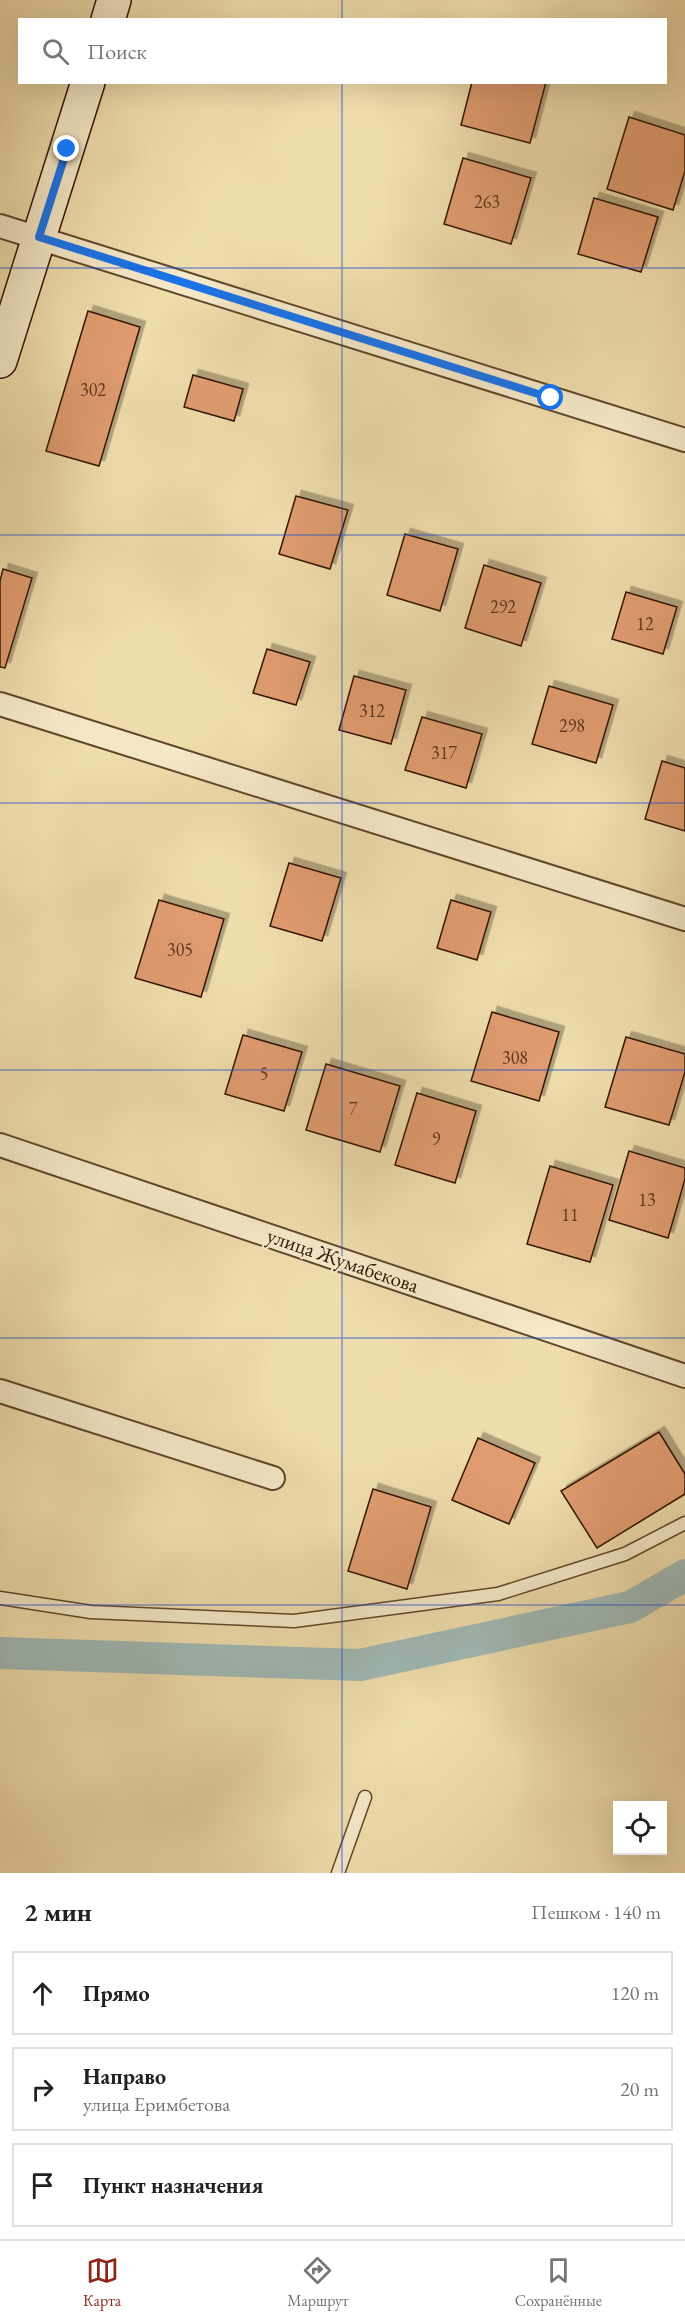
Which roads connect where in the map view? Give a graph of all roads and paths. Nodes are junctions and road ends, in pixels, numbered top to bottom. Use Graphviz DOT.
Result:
graph roads {
  1 [pos="114,0"];
  2 [pos="109,18"];
  3 [pos="87,84"];
  4 [pos="0,226"];
  5 [pos="39,237"];
  6 [pos="0,361"];
  7 [pos="685,440"];
  8 [pos="0,704"];
  9 [pos="685,919"];
  10 [pos="0,1145"];
  11 [pos="685,1376"];
  12 [pos="0,1391"];
  13 [pos="273,1478"];
  14 [pos="685,1523"];
  15 [pos="0,1598"];
  16 [pos="365,1797"];
  17 [pos="338,1873"];
  1 -- 2 [label="main road"];
  3 -- 5 [label="main road"];
  4 -- 5 [label="street"];
  5 -- 6 [label="main road"];
  5 -- 7 [label="street"];
  8 -- 9 [label="street"];
  10 -- 11 [label="street, улица Жумабекова"];
  12 -- 13 [label="street"];
  14 -- 15 [label="lane"];
  16 -- 17 [label="lane"];
}
